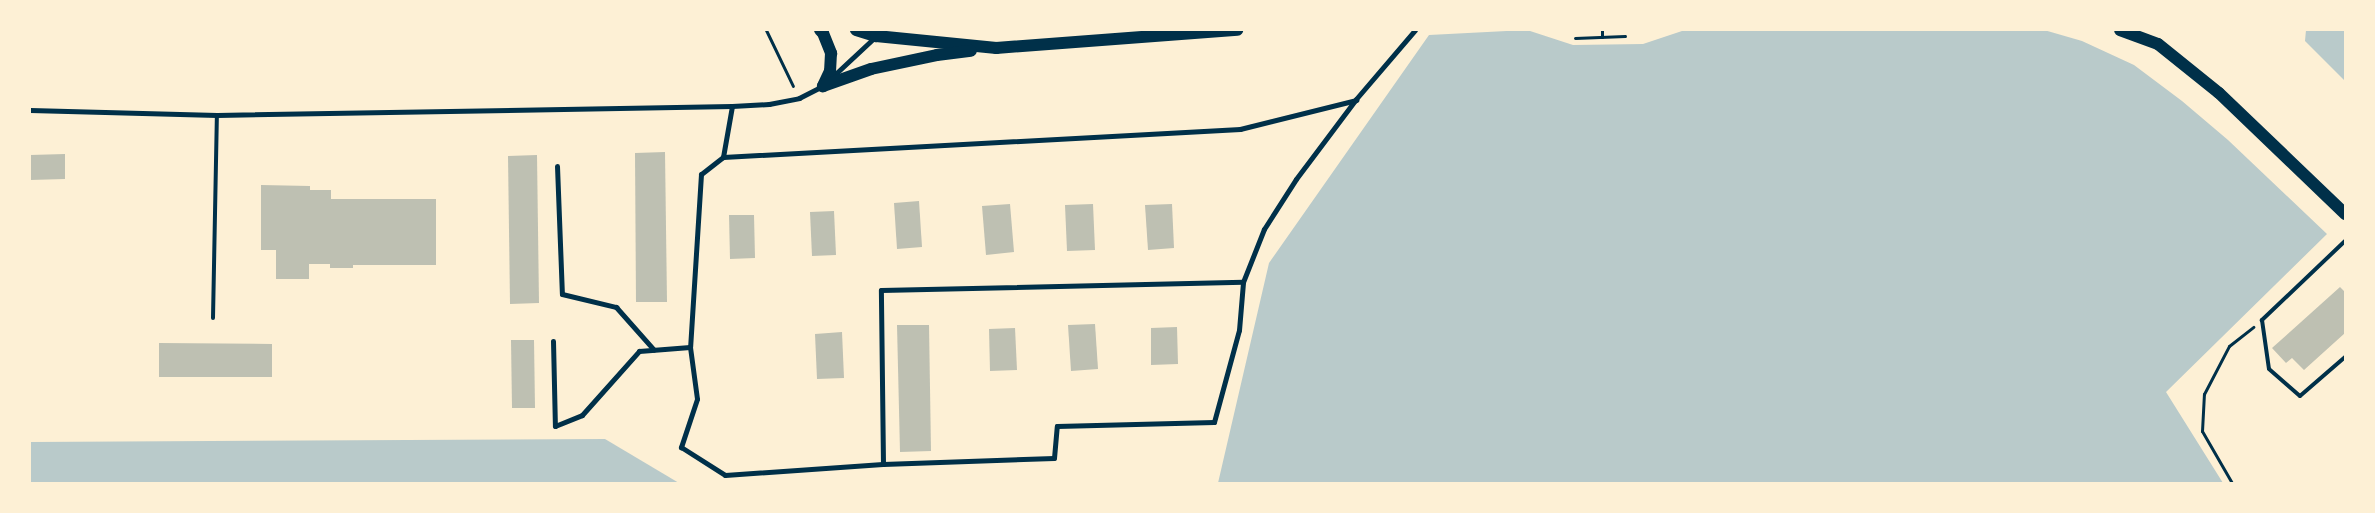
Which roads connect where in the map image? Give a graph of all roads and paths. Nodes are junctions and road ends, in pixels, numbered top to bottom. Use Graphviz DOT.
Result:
graph roads {
  1 [pos="766,30"];
  2 [pos="820,30"];
  3 [pos="856,30"];
  4 [pos="1237,30"];
  5 [pos="1415,30"];
  6 [pos="1602,30"];
  7 [pos="2120,30"];
  8 [pos="876,36"];
  9 [pos="1625,36"];
  10 [pos="1602,37"];
  11 [pos="1575,38"];
  12 [pos="996,48"];
  13 [pos="792,86"];
  14 [pos="823,86"];
  15 [pos="1356,99"];
  16 [pos="732,106"];
  17 [pos="30,110"];
  18 [pos="216,114"];
  19 [pos="723,157"];
  20 [pos="557,166"];
  21 [pos="2345,214"];
  22 [pos="2345,241"];
  23 [pos="1243,282"];
  24 [pos="213,318"];
  25 [pos="2262,320"];
  26 [pos="553,341"];
  27 [pos="690,347"];
  28 [pos="654,350"];
  29 [pos="2345,357"];
  30 [pos="883,464"];
  31 [pos="2232,483"];
  1 -- 13 [label="path"];
  2 -- 14 [label="main road"];
  3 -- 8 [label="main road"];
  4 -- 12 [label="main road"];
  5 -- 15 [label="street"];
  6 -- 10 [label="path"];
  7 -- 21 [label="main road"];
  8 -- 12 [label="main road"];
  8 -- 14 [label="street"];
  9 -- 10 [label="path"];
  10 -- 11 [label="path"];
  12 -- 14 [label="main road"];
  14 -- 16 [label="street"];
  15 -- 19 [label="street"];
  15 -- 23 [label="street"];
  16 -- 18 [label="street"];
  16 -- 19 [label="street"];
  17 -- 18 [label="street"];
  18 -- 24 [label="lane"];
  19 -- 27 [label="street"];
  20 -- 28 [label="street"];
  22 -- 25 [label="lane"];
  23 -- 30 [label="street"];
  23 -- 30 [label="street"];
  25 -- 29 [label="lane"];
  25 -- 31 [label="path"];
  26 -- 28 [label="street"];
  27 -- 28 [label="street"];
  27 -- 30 [label="street"];
}
